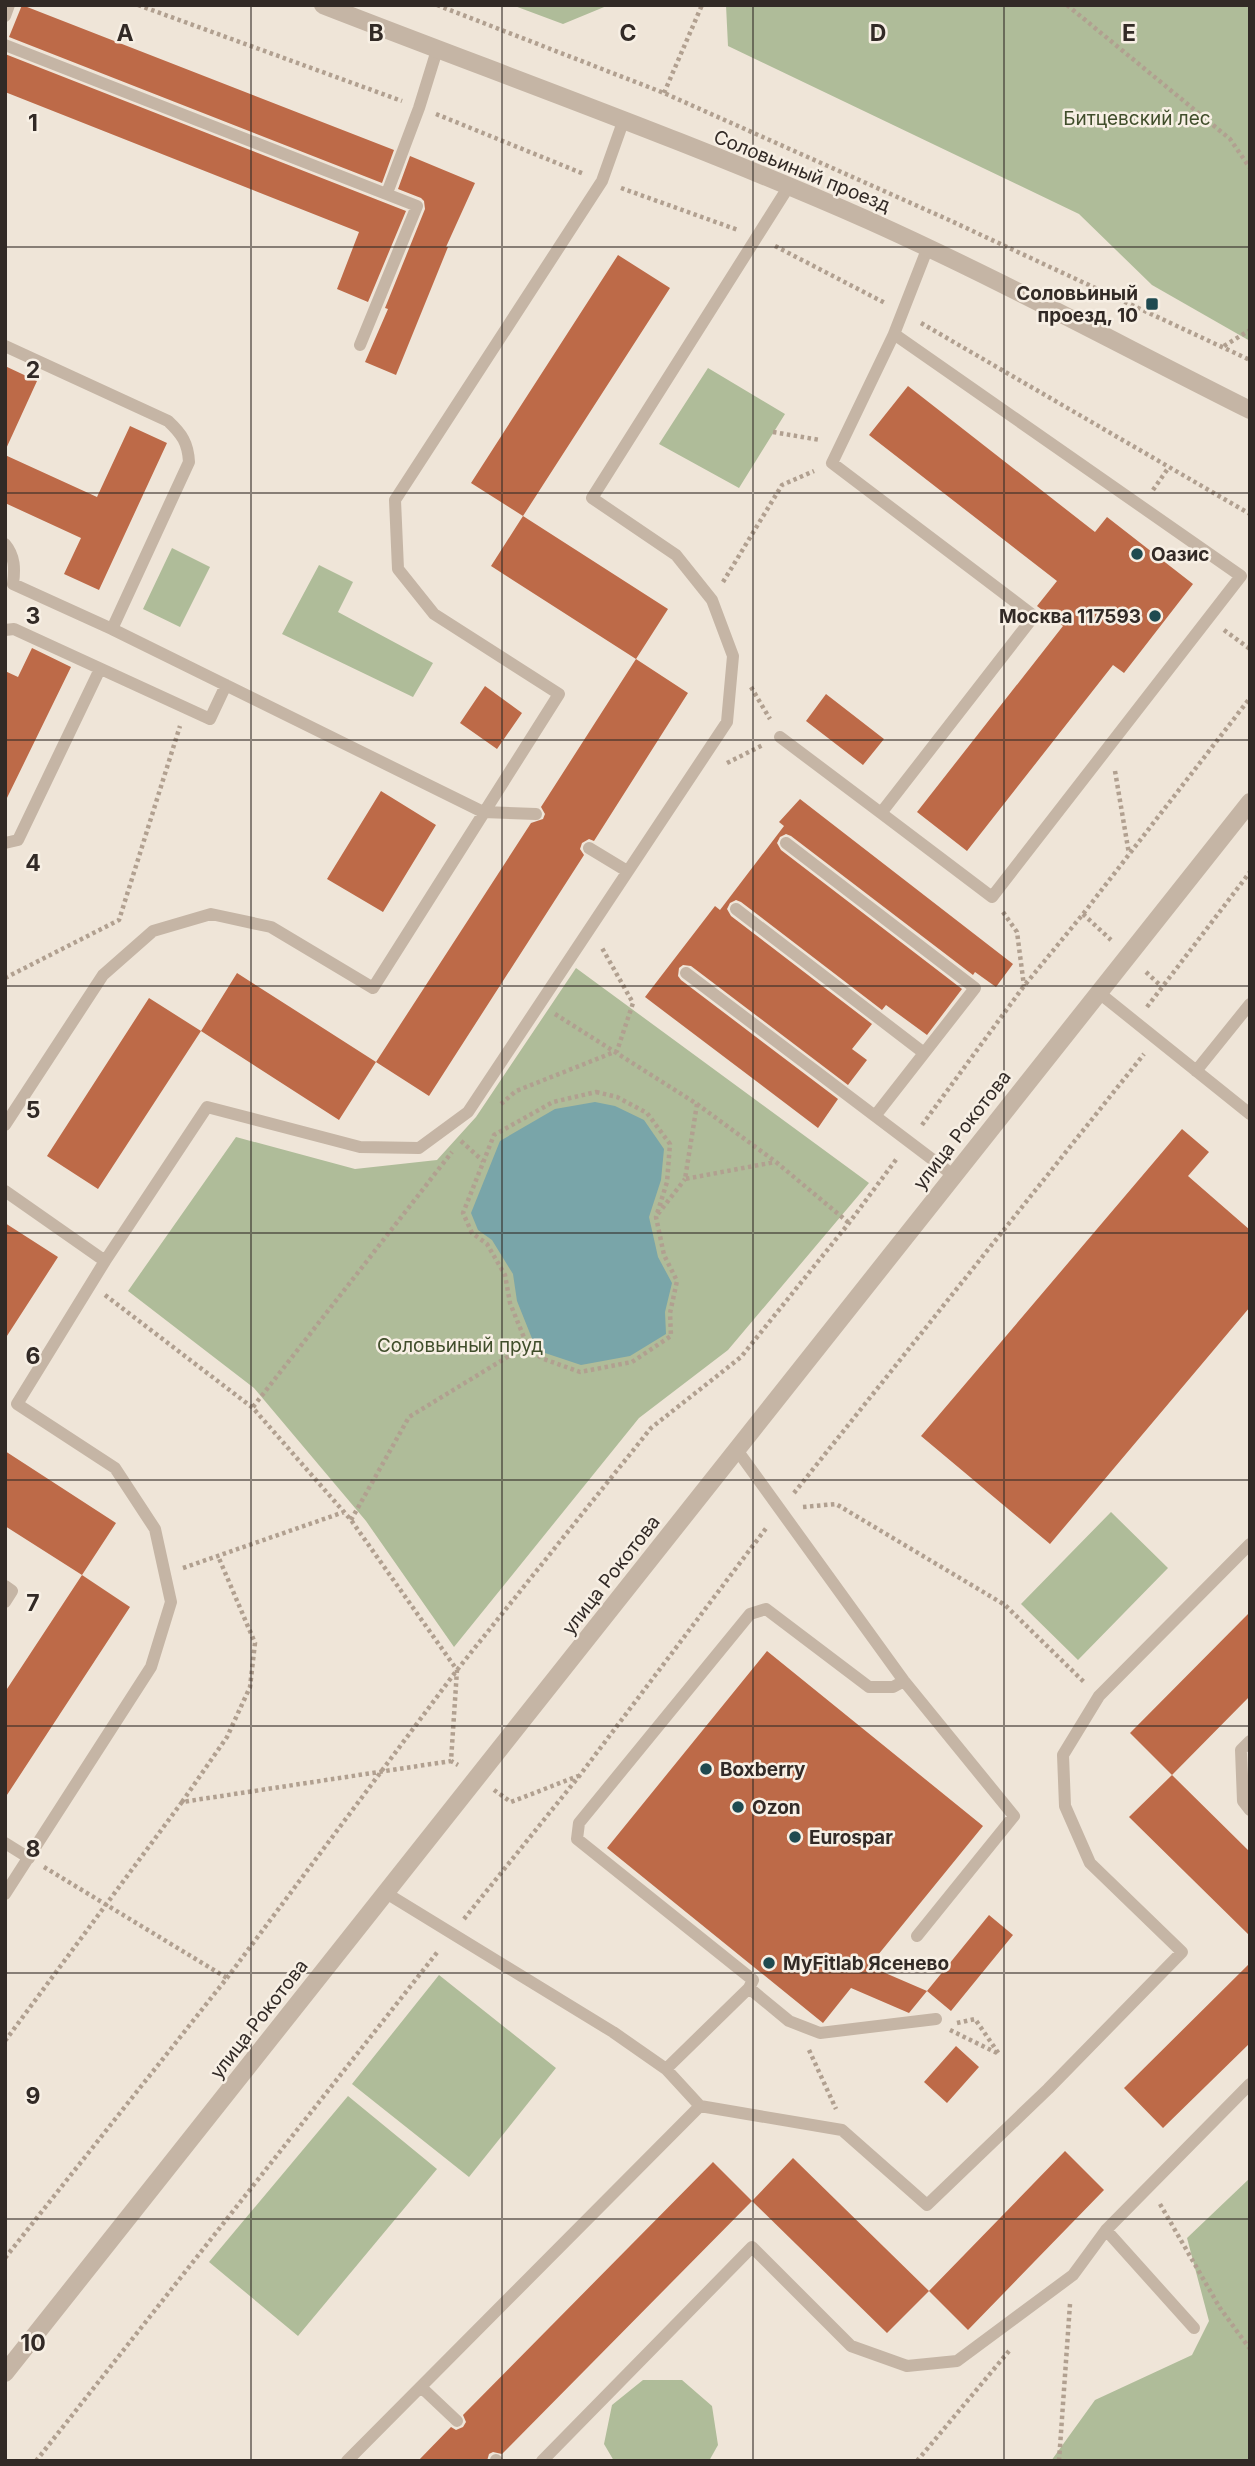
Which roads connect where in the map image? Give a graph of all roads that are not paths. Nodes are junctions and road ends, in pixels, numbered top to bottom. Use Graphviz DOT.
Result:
graph roads {
  1 [pos="9,5"];
  2 [pos="323,5"];
  3 [pos="5,16"];
  4 [pos="5,46"];
  5 [pos="437,50"];
  6 [pos="624,122"];
  7 [pos="789,187"];
  8 [pos="387,193"];
  9 [pos="928,247"];
  10 [pos="894,334"];
  11 [pos="360,345"];
  12 [pos="5,346"];
  13 [pos="1250,410"];
  14 [pos="5,544"];
  15 [pos="112,629"];
  16 [pos="5,630"];
  17 [pos="100,669"];
  18 [pos="226,685"];
  19 [pos="780,737"];
  20 [pos="1250,802"];
  21 [pos="483,812"];
  22 [pos="881,813"];
  23 [pos="536,814"];
  24 [pos="5,843"];
  25 [pos="786,843"];
  26 [pos="589,848"];
  27 [pos="627,871"];
  28 [pos="736,909"];
  29 [pos="686,973"];
  30 [pos="1098,992"];
  31 [pos="1250,1004"];
  32 [pos="924,1053"];
  33 [pos="1196,1071"];
  34 [pos="1250,1114"];
  35 [pos="874,1116"];
  36 [pos="5,1125"];
  37 [pos="953,1175"];
  38 [pos="5,1191"];
  39 [pos="105,1261"];
  40 [pos="737,1450"];
  41 [pos="1250,1544"];
  42 [pos="5,1586"];
  43 [pos="5,1602"];
  44 [pos="904,1681"];
  45 [pos="1250,1741"];
  46 [pos="1250,1810"];
  47 [pos="5,1843"];
  48 [pos="29,1857"];
  49 [pos="386,1893"];
  50 [pos="5,1894"];
  51 [pos="918,1936"];
  52 [pos="749,1988"];
  53 [pos="939,2023"];
  54 [pos="666,2069"];
  55 [pos="1250,2084"];
  56 [pos="700,2106"];
  57 [pos="1106,2230"];
  58 [pos="1194,2328"];
  59 [pos="5,2373"];
  60 [pos="421,2387"];
  61 [pos="457,2421"];
  62 [pos="347,2461"];
  63 [pos="542,2461"];
  1 -- 3 [label="lane"];
  2 -- 5 [label="street, Соловьиный проезд"];
  4 -- 8 [label="lane"];
  5 -- 6 [label="street, Соловьиный проезд"];
  5 -- 8 [label="lane"];
  6 -- 7 [label="street, Соловьиный проезд"];
  6 -- 21 [label="lane"];
  7 -- 9 [label="street, Соловьиный проезд"];
  7 -- 27 [label="lane"];
  8 -- 11 [label="lane"];
  9 -- 10 [label="lane"];
  9 -- 13 [label="street, Соловьиный проезд"];
  10 -- 22 [label="lane"];
  10 -- 22 [label="lane"];
  12 -- 15 [label="lane"];
  14 -- 15 [label="lane"];
  15 -- 18 [label="lane"];
  16 -- 17 [label="lane"];
  17 -- 18 [label="lane"];
  17 -- 24 [label="lane"];
  18 -- 21 [label="lane"];
  19 -- 22 [label="lane"];
  20 -- 30 [label="street, улица Рокотова"];
  21 -- 23 [label="lane"];
  21 -- 36 [label="lane"];
  25 -- 32 [label="lane"];
  26 -- 27 [label="lane"];
  27 -- 39 [label="lane"];
  28 -- 32 [label="lane"];
  29 -- 35 [label="lane"];
  30 -- 33 [label="lane"];
  30 -- 37 [label="street, улица Рокотова"];
  31 -- 33 [label="lane"];
  32 -- 35 [label="lane"];
  33 -- 34 [label="lane"];
  35 -- 37 [label="lane"];
  37 -- 40 [label="street, улица Рокотова"];
  38 -- 39 [label="lane"];
  39 -- 48 [label="lane"];
  40 -- 44 [label="lane"];
  40 -- 49 [label="street, улица Рокотова"];
  41 -- 56 [label="lane"];
  42 -- 43 [label="lane"];
  44 -- 51 [label="lane"];
  44 -- 52 [label="lane"];
  45 -- 46 [label="lane"];
  47 -- 48 [label="lane"];
  48 -- 50 [label="lane"];
  49 -- 54 [label="lane"];
  49 -- 59 [label="street, улица Рокотова"];
  52 -- 53 [label="lane"];
  52 -- 54 [label="lane"];
  54 -- 56 [label="lane"];
  55 -- 57 [label="lane"];
  56 -- 60 [label="lane"];
  57 -- 58 [label="lane"];
  57 -- 63 [label="lane"];
  60 -- 61 [label="lane"];
  60 -- 62 [label="lane"];
}
